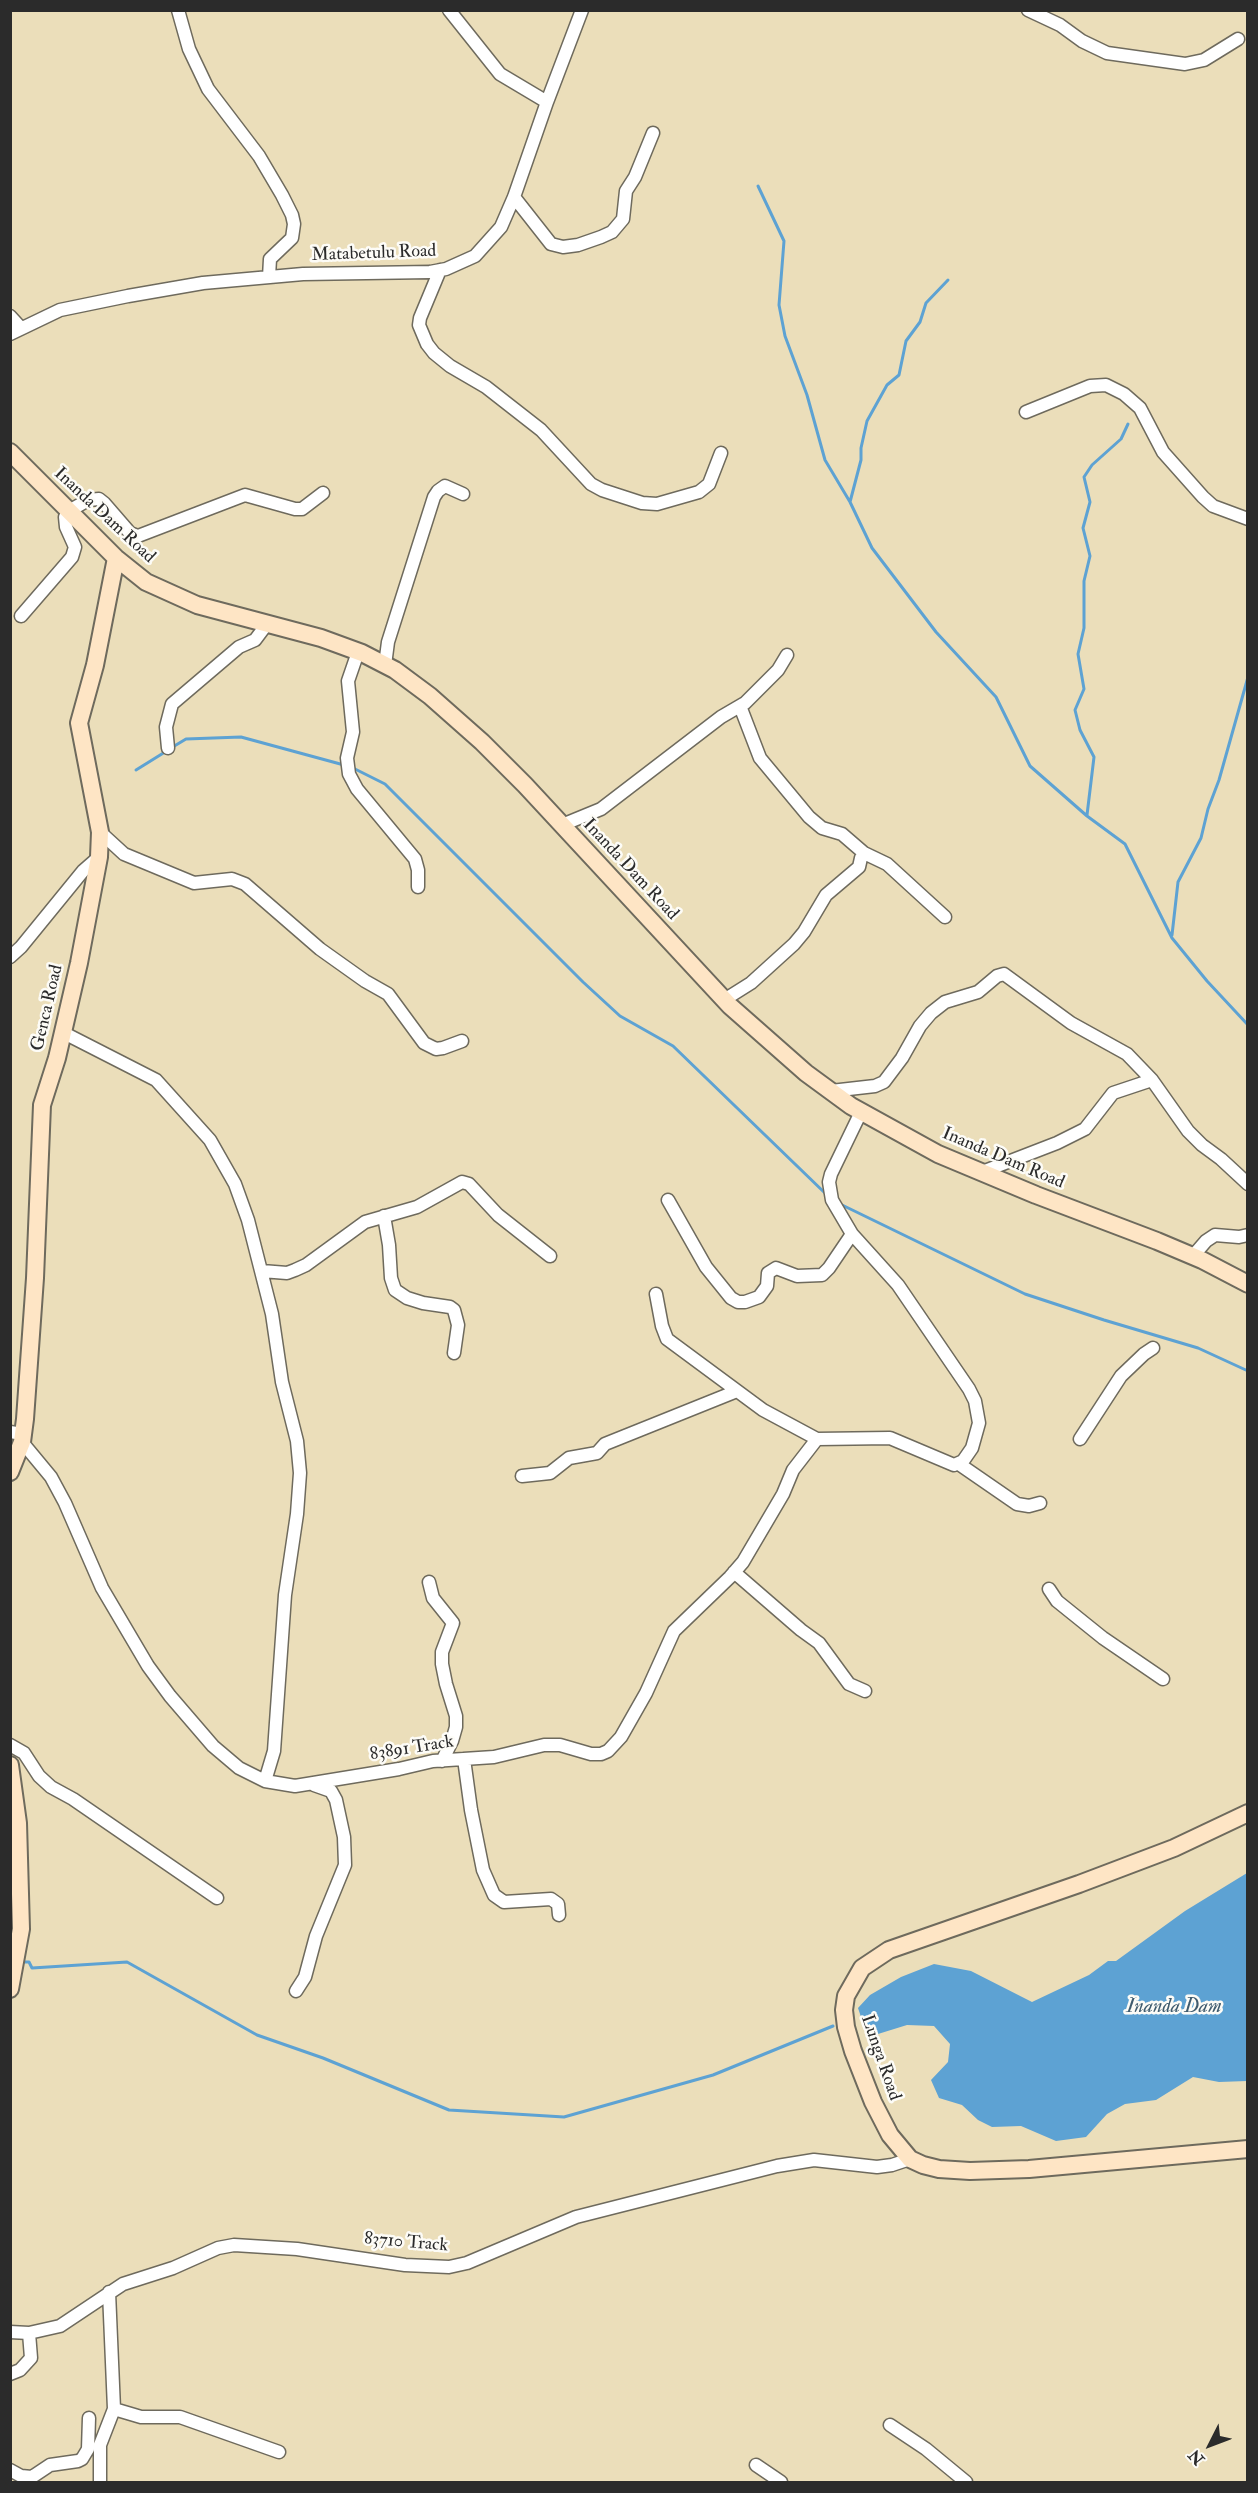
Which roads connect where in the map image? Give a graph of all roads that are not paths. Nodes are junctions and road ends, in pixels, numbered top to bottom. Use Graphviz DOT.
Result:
graph roads {
  1 [pos="178,10"];
  2 [pos="449,10"];
  3 [pos="582,10"];
  4 [pos="1028,10"];
  5 [pos="1238,39"];
  6 [pos="547,102"];
  7 [pos="653,133"];
  8 [pos="514,197"];
  9 [pos="440,270"];
  10 [pos="269,277"];
  11 [pos="10,316"];
  12 [pos="16,331"];
  13 [pos="1026,412"];
  14 [pos="10,452"];
  15 [pos="721,453"];
  16 [pos="323,494"];
  17 [pos="463,495"];
  18 [pos="69,511"];
  19 [pos="1248,519"];
  20 [pos="116,558"];
  21 [pos="21,616"];
  22 [pos="267,624"];
  23 [pos="358,652"];
  24 [pos="787,655"];
  25 [pos="385,665"];
  26 [pos="740,706"];
  27 [pos="168,748"];
  28 [pos="562,825"];
  29 [pos="100,832"];
  30 [pos="865,854"];
  31 [pos="99,857"];
  32 [pos="418,886"];
  33 [pos="945,917"];
  34 [pos="10,957"];
  35 [pos="724,1000"];
  36 [pos="62,1032"];
  37 [pos="462,1041"];
  38 [pos="1152,1080"];
  39 [pos="831,1091"];
  40 [pos="861,1112"];
  41 [pos="982,1173"];
  42 [pos="1248,1184"];
  43 [pos="668,1200"];
  44 [pos="384,1216"];
  45 [pos="852,1234"];
  46 [pos="1248,1235"];
  47 [pos="550,1256"];
  48 [pos="1193,1256"];
  49 [pos="262,1271"];
  50 [pos="1248,1284"];
  51 [pos="656,1294"];
  52 [pos="1153,1348"];
  53 [pos="454,1353"];
  54 [pos="737,1391"];
  55 [pos="19,1436"];
  56 [pos="817,1439"];
  57 [pos="1080,1439"];
  58 [pos="959,1464"];
  59 [pos="10,1472"];
  60 [pos="522,1476"];
  61 [pos="1040,1503"];
  62 [pos="734,1572"];
  63 [pos="429,1582"];
  64 [pos="1049,1589"];
  65 [pos="1163,1679"];
  66 [pos="865,1691"];
  67 [pos="10,1745"];
  68 [pos="464,1760"];
  69 [pos="442,1761"];
  70 [pos="10,1765"];
  71 [pos="265,1781"];
  72 [pos="308,1784"];
  73 [pos="1248,1813"];
  74 [pos="217,1898"];
  75 [pos="559,1915"];
  76 [pos="10,1989"];
  77 [pos="296,1991"];
  78 [pos="1248,2149"];
  79 [pos="910,2158"];
  80 [pos="109,2292"];
  81 [pos="10,2332"];
  82 [pos="29,2333"];
  83 [pos="10,2374"];
  84 [pos="114,2409"];
  85 [pos="89,2418"];
  86 [pos="890,2425"];
  87 [pos="279,2452"];
  88 [pos="756,2465"];
  89 [pos="10,2470"];
  90 [pos="100,2482"];
  91 [pos="781,2482"];
  92 [pos="966,2482"];
  1 -- 10 [label="street"];
  2 -- 6 [label="street"];
  3 -- 6 [label="street, Matabetulu Road"];
  4 -- 5 [label="street"];
  6 -- 8 [label="street, Matabetulu Road"];
  7 -- 8 [label="street"];
  8 -- 9 [label="street, Matabetulu Road"];
  9 -- 10 [label="street, Matabetulu Road"];
  9 -- 15 [label="street"];
  10 -- 12 [label="street, Matabetulu Road"];
  11 -- 12 [label="street"];
  13 -- 19 [label="street"];
  14 -- 18 [label="street, Inanda Dam Road"];
  16 -- 18 [label="street"];
  17 -- 25 [label="street"];
  18 -- 20 [label="street, Inanda Dam Road"];
  18 -- 21 [label="street"];
  20 -- 22 [label="street, Inanda Dam Road"];
  20 -- 29 [label="street, Genca Road"];
  22 -- 23 [label="street, Inanda Dam Road"];
  22 -- 27 [label="street"];
  23 -- 25 [label="street, Inanda Dam Road"];
  23 -- 32 [label="street"];
  24 -- 26 [label="street"];
  25 -- 28 [label="street, Inanda Dam Road"];
  26 -- 28 [label="street"];
  26 -- 30 [label="street"];
  28 -- 35 [label="street, Inanda Dam Road"];
  29 -- 31 [label="street, Genca Road"];
  29 -- 37 [label="street"];
  30 -- 33 [label="street"];
  30 -- 35 [label="street"];
  31 -- 34 [label="street"];
  31 -- 36 [label="street, Genca Road"];
  35 -- 39 [label="street, Inanda Dam Road"];
  36 -- 49 [label="street"];
  36 -- 55 [label="street, Genca Road"];
  38 -- 39 [label="street"];
  38 -- 41 [label="street"];
  38 -- 42 [label="street"];
  39 -- 40 [label="street, Inanda Dam Road"];
  40 -- 41 [label="street, Inanda Dam Road"];
  40 -- 45 [label="street"];
  41 -- 48 [label="street, Inanda Dam Road"];
  43 -- 45 [label="street"];
  44 -- 47 [label="street"];
  44 -- 49 [label="street"];
  44 -- 53 [label="street"];
  45 -- 58 [label="street"];
  46 -- 48 [label="street"];
  48 -- 50 [label="street, Inanda Dam Road"];
  49 -- 71 [label="street"];
  51 -- 54 [label="street"];
  52 -- 57 [label="street"];
  54 -- 56 [label="street"];
  54 -- 60 [label="street"];
  55 -- 59 [label="street, Genca Road"];
  55 -- 71 [label="street, 83891 Track"];
  56 -- 58 [label="street"];
  56 -- 62 [label="street, 83891 Track"];
  58 -- 61 [label="street"];
  62 -- 66 [label="street"];
  62 -- 68 [label="street, 83891 Track"];
  63 -- 69 [label="street"];
  64 -- 65 [label="street"];
  67 -- 74 [label="street"];
  68 -- 69 [label="street, 83891 Track"];
  68 -- 75 [label="street"];
  69 -- 72 [label="street, 83891 Track"];
  70 -- 76 [label="street"];
  71 -- 72 [label="street, 83891 Track"];
  72 -- 77 [label="street"];
  73 -- 79 [label="street, Lunga Road"];
  78 -- 79 [label="street, Lunga Road"];
  79 -- 80 [label="street, 83710 Track"];
  80 -- 82 [label="street, 83710 Track"];
  80 -- 84 [label="street"];
  81 -- 82 [label="street, 83710 Track"];
  82 -- 83 [label="street"];
  84 -- 87 [label="street"];
  84 -- 90 [label="street"];
  85 -- 89 [label="street"];
  86 -- 92 [label="street"];
  88 -- 91 [label="street"];
}
